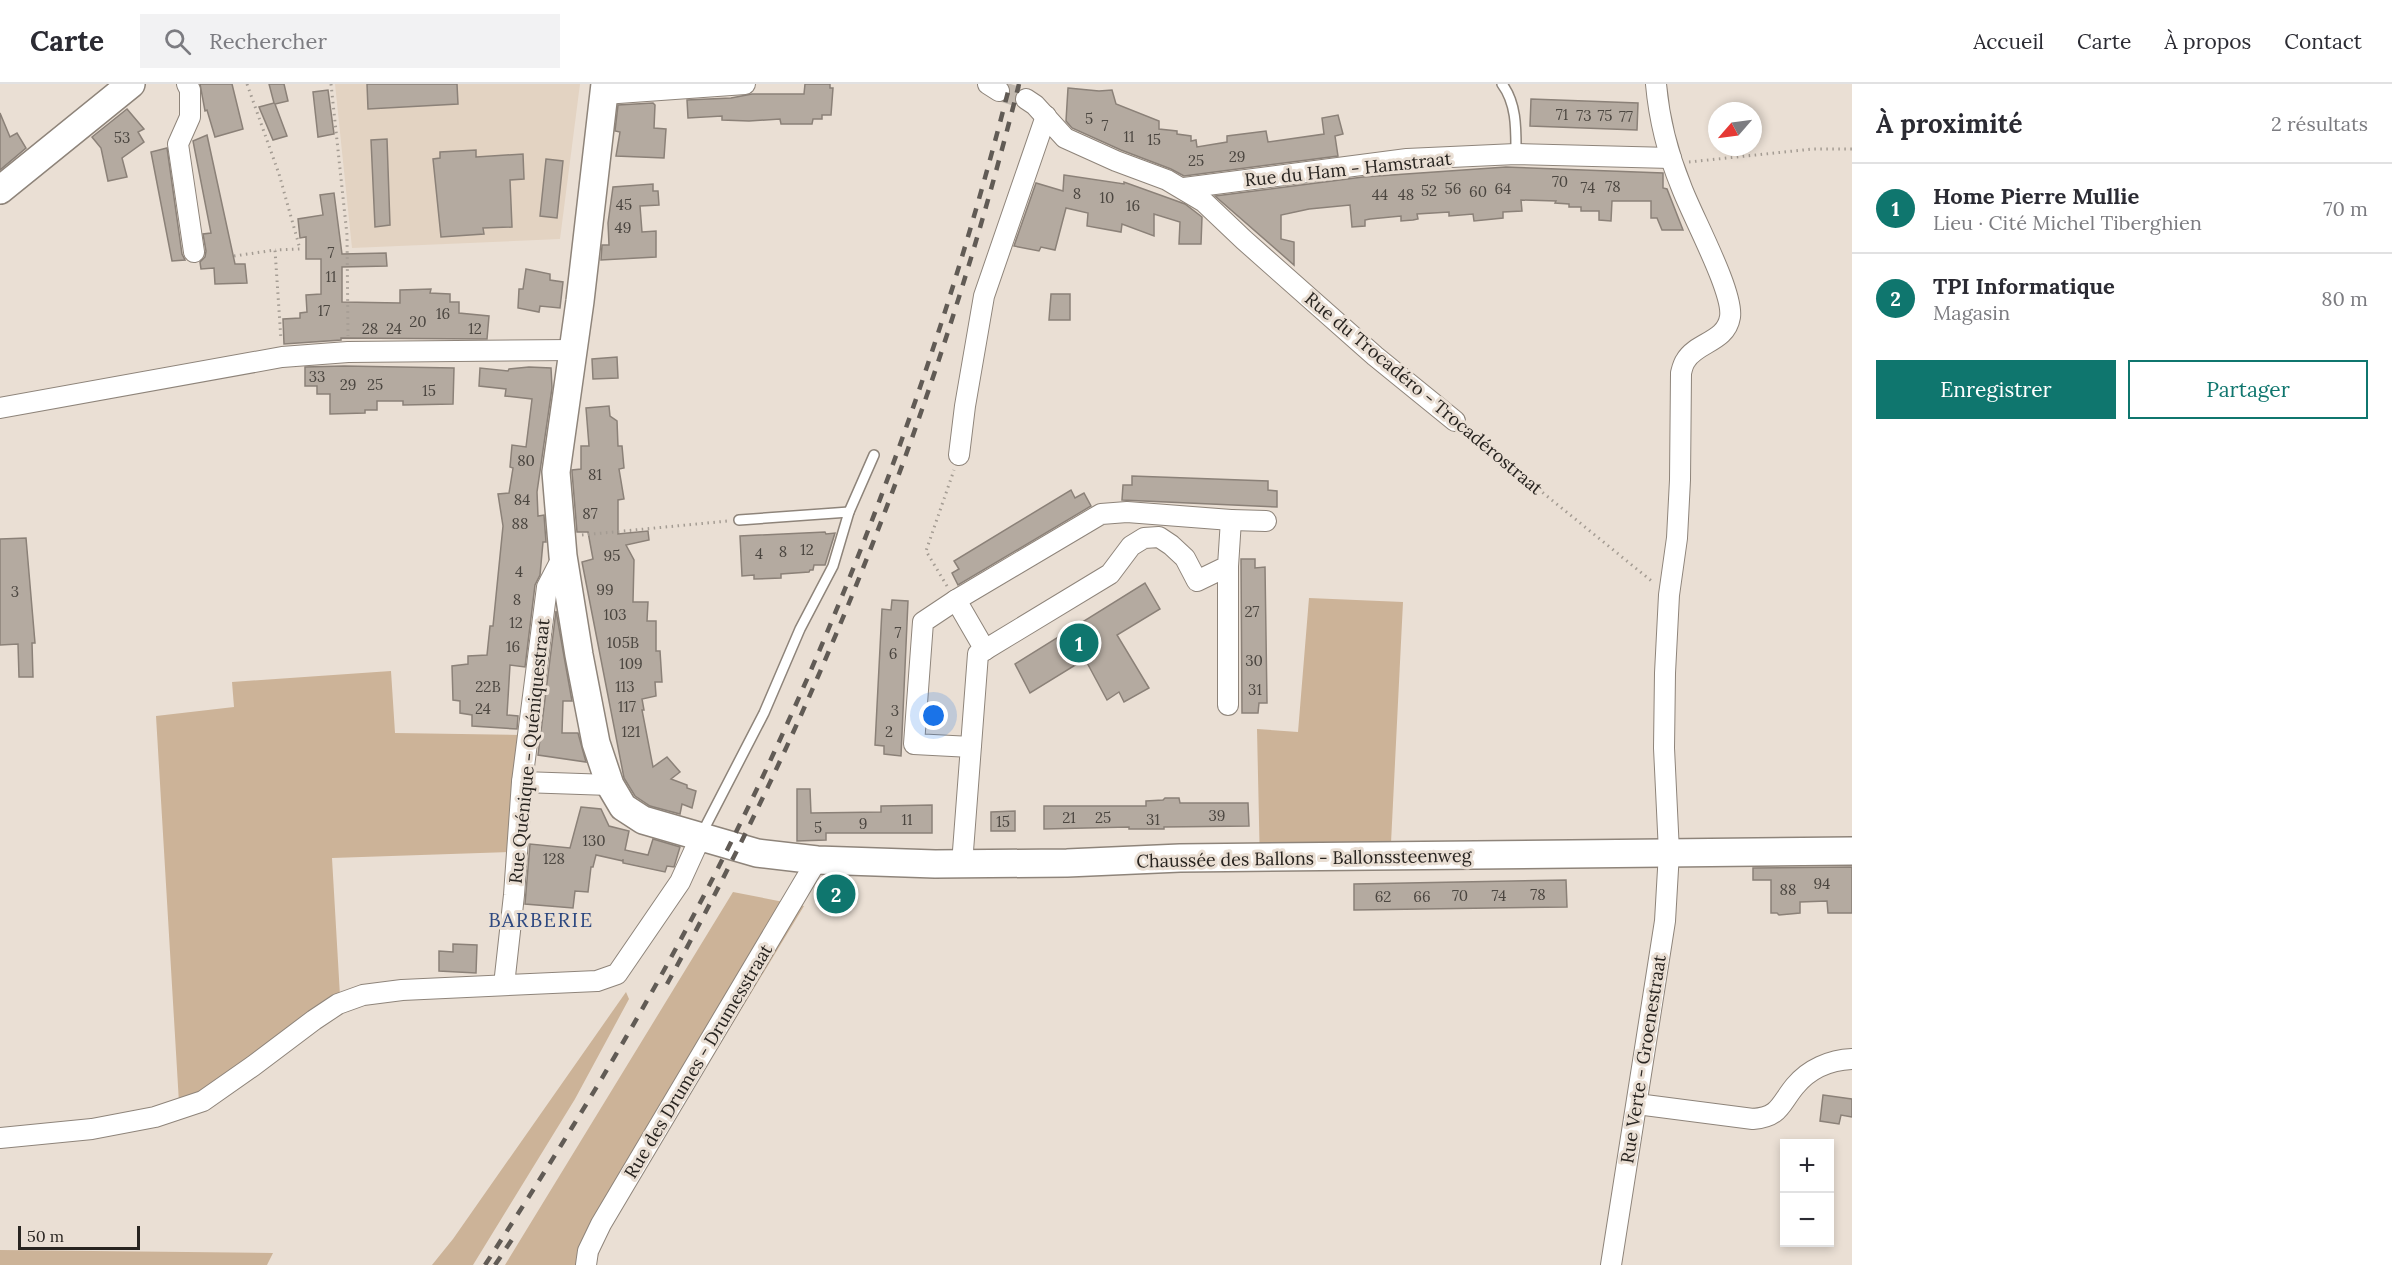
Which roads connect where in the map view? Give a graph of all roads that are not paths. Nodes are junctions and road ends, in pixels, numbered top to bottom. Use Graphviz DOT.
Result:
graph roads {
  1 [pos="131,84"];
  2 [pos="187,84"];
  3 [pos="745,84"];
  4 [pos="1502,84"];
  5 [pos="1656,84"];
  6 [pos="604,89"];
  7 [pos="1026,99"];
  8 [pos="1046,116"];
  9 [pos="1516,154"];
  10 [pos="1672,161"];
  11 [pos="1184,188"];
  12 [pos="0,190"];
  13 [pos="194,252"];
  14 [pos="573,351"];
  15 [pos="0,408"];
  16 [pos="1455,422"];
  17 [pos="874,455"];
  18 [pos="959,455"];
  19 [pos="849,512"];
  20 [pos="739,520"];
  21 [pos="1231,520"];
  22 [pos="1266,521"];
  23 [pos="563,547"];
  24 [pos="1228,566"];
  25 [pos="956,600"];
  26 [pos="985,650"];
  27 [pos="1228,705"];
  28 [pos="971,747"];
  29 [pos="522,782"];
  30 [pos="610,785"];
  31 [pos="700,836"];
  32 [pos="1852,851"];
  33 [pos="1669,852"];
  34 [pos="817,860"];
  35 [pos="962,864"];
  36 [pos="504,985"];
  37 [pos="1852,1059"];
  38 [pos="1637,1104"];
  39 [pos="0,1138"];
  40 [pos="586,1265"];
  41 [pos="1611,1265"];
  1 -- 12 [label="street"];
  2 -- 13 [label="street"];
  3 -- 6 [label="street"];
  4 -- 9 [label="lane"];
  5 -- 10 [label="street, Rue Verte - Groenestraat"];
  6 -- 14 [label="street, Chaussée des Ballons - Ballonssteenweg"];
  7 -- 8 [label="street, Rue du Ham - Hamstraat"];
  8 -- 11 [label="street, Rue du Ham - Hamstraat"];
  8 -- 18 [label="street"];
  9 -- 10 [label="street, Rue du Ham - Hamstraat"];
  9 -- 11 [label="street, Rue du Ham - Hamstraat"];
  10 -- 33 [label="street, Rue Verte - Groenestraat"];
  11 -- 16 [label="street, Rue du Trocadéro - Trocadérostraat"];
  14 -- 15 [label="street"];
  14 -- 23 [label="street, Chaussée des Ballons - Ballonssteenweg"];
  17 -- 19 [label="lane"];
  19 -- 20 [label="lane"];
  19 -- 31 [label="lane"];
  21 -- 22 [label="street"];
  21 -- 24 [label="street"];
  21 -- 25 [label="street"];
  23 -- 29 [label="street, Rue Quénique - Quéniquestraat"];
  23 -- 30 [label="street, Chaussée des Ballons - Ballonssteenweg"];
  24 -- 26 [label="street"];
  24 -- 27 [label="street"];
  25 -- 26 [label="street"];
  25 -- 28 [label="street"];
  26 -- 28 [label="street"];
  28 -- 35 [label="street"];
  29 -- 30 [label="street"];
  29 -- 36 [label="street, Rue Quénique - Quéniquestraat"];
  30 -- 31 [label="street, Chaussée des Ballons - Ballonssteenweg"];
  31 -- 34 [label="street, Chaussée des Ballons - Ballonssteenweg"];
  31 -- 36 [label="street"];
  32 -- 33 [label="street, Chaussée des Ballons - Ballonssteenweg"];
  33 -- 35 [label="street, Chaussée des Ballons - Ballonssteenweg"];
  33 -- 38 [label="street, Rue Verte - Groenestraat"];
  34 -- 35 [label="street, Chaussée des Ballons - Ballonssteenweg"];
  34 -- 40 [label="street, Rue des Drumes - Drumesstraat"];
  36 -- 39 [label="street"];
  37 -- 38 [label="street"];
  38 -- 41 [label="street, Rue Verte - Groenestraat"];
}
